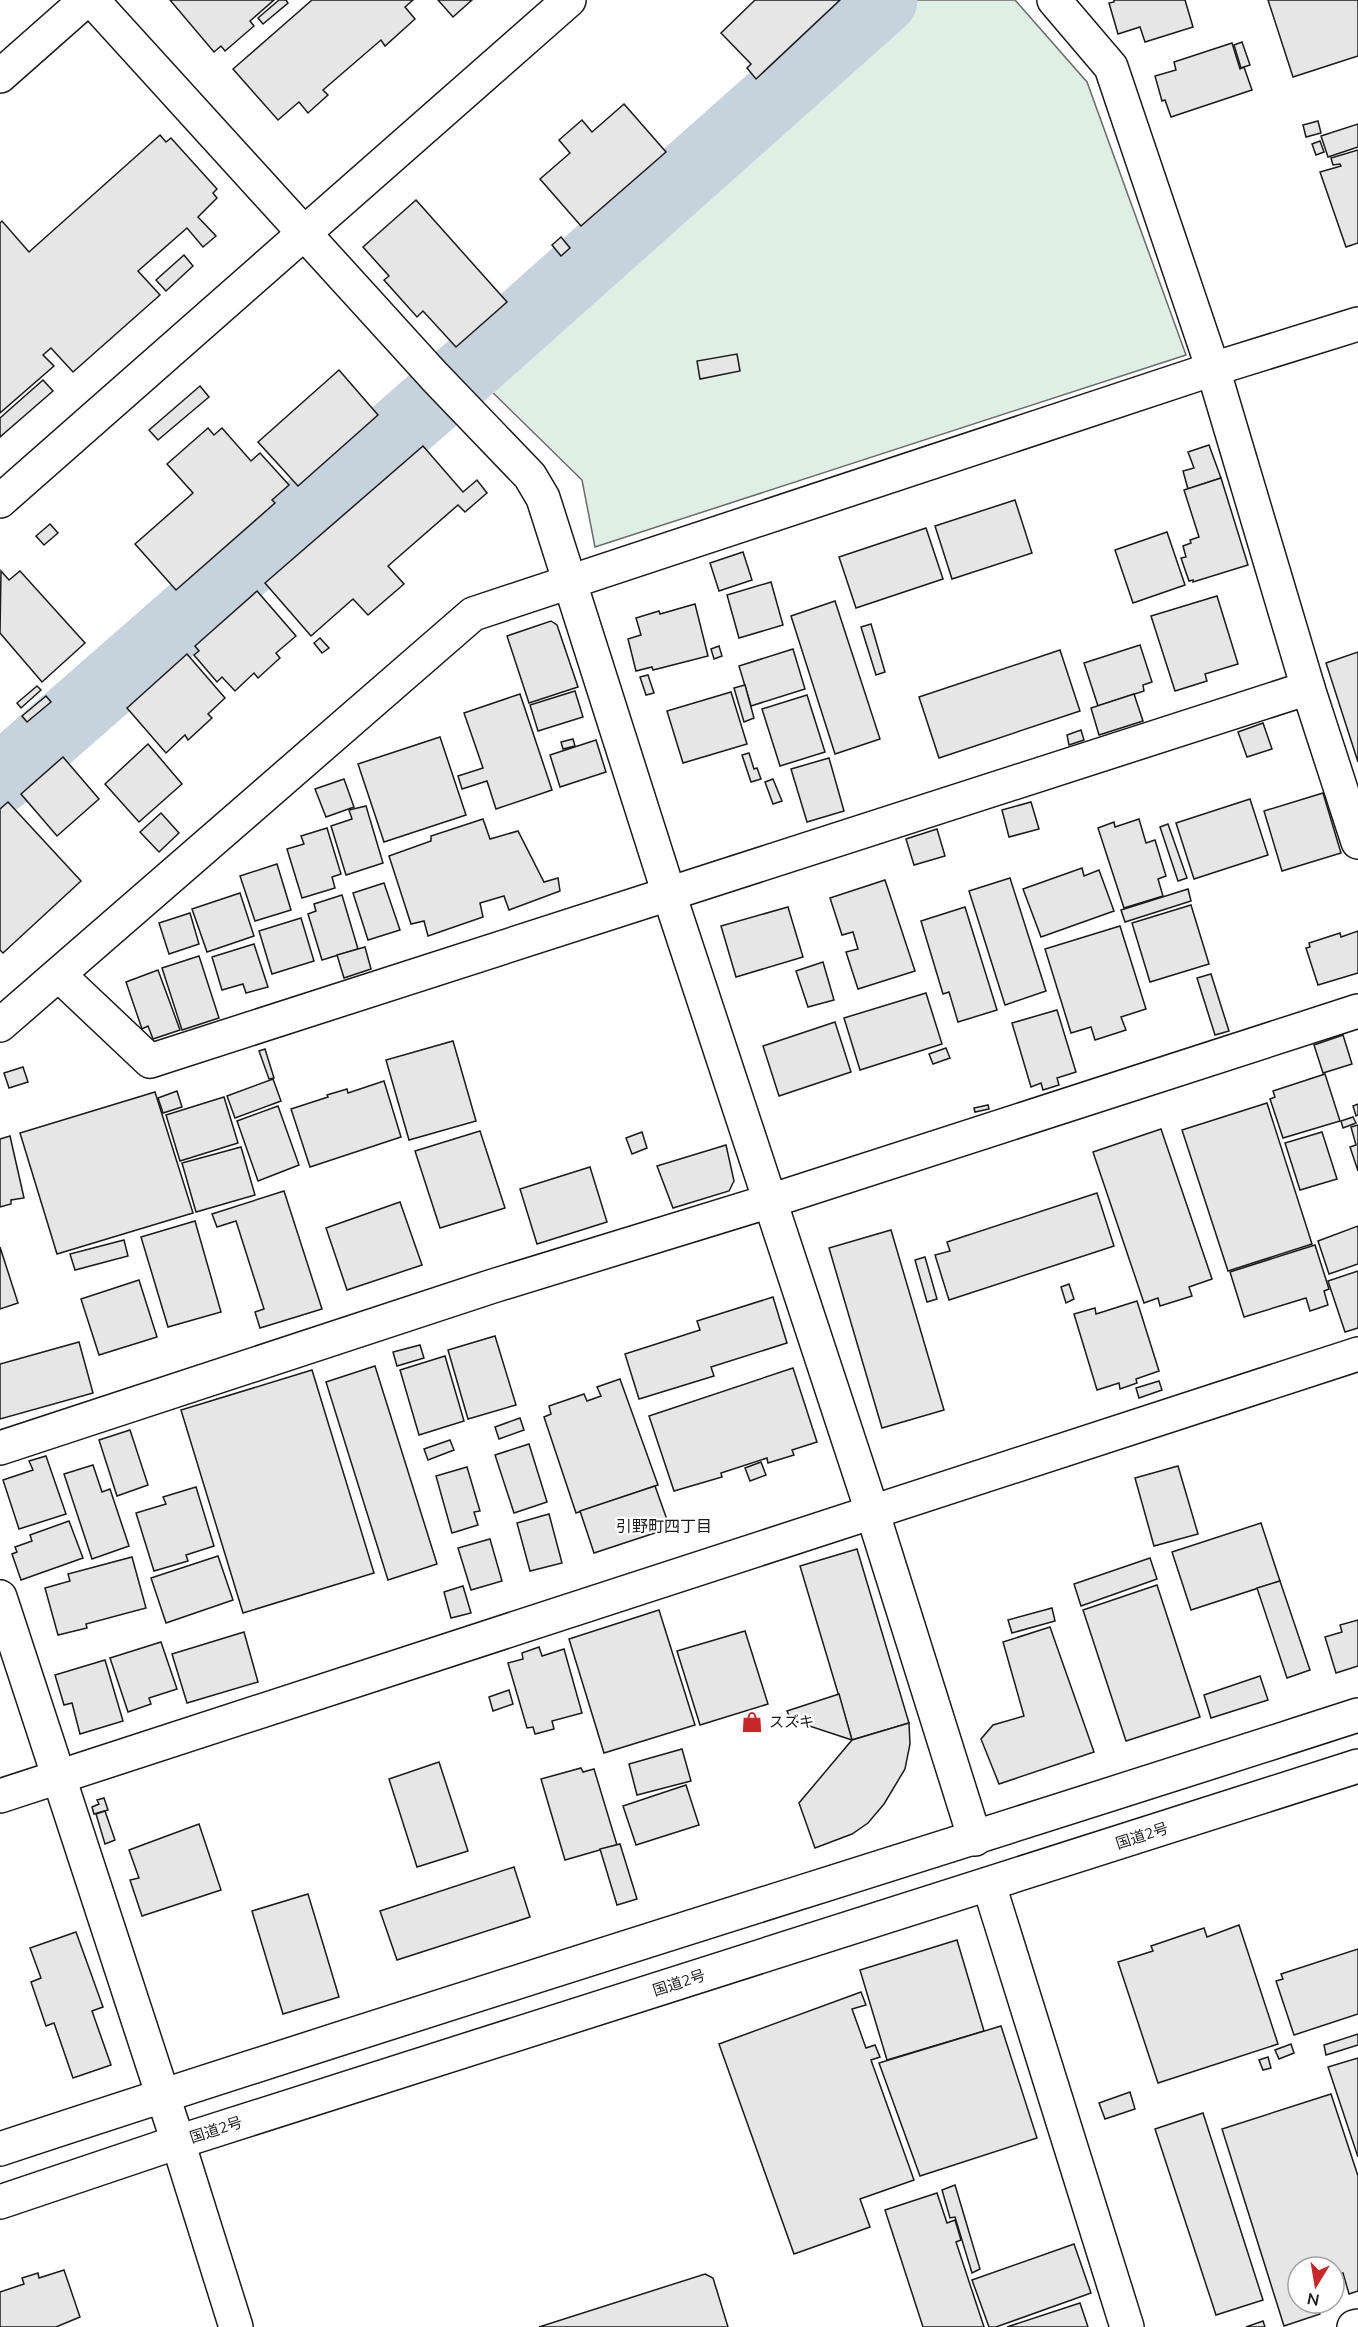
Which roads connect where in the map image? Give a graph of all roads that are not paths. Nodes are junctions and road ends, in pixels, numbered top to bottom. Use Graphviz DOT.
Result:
graph roads {
  1 [pos="86,0"];
  2 [pos="92,0"];
  3 [pos="569,0"];
  4 [pos="1054,0"];
  5 [pos="0,76"];
  6 [pos="304,234"];
  7 [pos="1358,324"];
  8 [pos="1213,369"];
  9 [pos="0,501"];
  10 [pos="569,582"];
  11 [pos="1308,688"];
  12 [pos="1358,842"];
  13 [pos="669,894"];
  14 [pos="59,975"];
  15 [pos="1358,1011"];
  16 [pos="0,1025"];
  17 [pos="770,1201"];
  18 [pos="1358,1354"];
  19 [pos="0,1448"];
  20 [pos="872,1511"];
  21 [pos="0,1597"];
  22 [pos="1358,1715"];
  23 [pos="1358,1766"];
  24 [pos="57,1777"];
  25 [pos="0,1796"];
  26 [pos="975,1839"];
  27 [pos="989,1885"];
  28 [pos="162,2096"];
  29 [pos="178,2142"];
  30 [pos="0,2149"];
  31 [pos="0,2202"];
  32 [pos="236,2327"];
  33 [pos="1127,2327"];
  1 -- 5 [label="main road"];
  2 -- 6 [label="main road"];
  3 -- 6 [label="main road"];
  4 -- 8 [label="main road"];
  6 -- 9 [label="main road"];
  6 -- 10 [label="main road"];
  7 -- 8 [label="main road"];
  8 -- 10 [label="main road"];
  8 -- 11 [label="main road"];
  10 -- 13 [label="main road"];
  10 -- 14 [label="main road"];
  11 -- 12 [label="main road"];
  11 -- 13 [label="main road"];
  13 -- 14 [label="main road"];
  13 -- 17 [label="main road"];
  14 -- 16 [label="main road"];
  15 -- 17 [label="main road"];
  17 -- 19 [label="main road"];
  17 -- 20 [label="main road"];
  18 -- 20 [label="main road"];
  20 -- 24 [label="main road"];
  20 -- 26 [label="main road"];
  21 -- 24 [label="main road"];
  22 -- 26 [label="main road"];
  23 -- 27 [label="main road, 国道2号"];
  24 -- 25 [label="main road"];
  24 -- 28 [label="main road"];
  26 -- 28 [label="main road"];
  27 -- 29 [label="main road, 国道2号"];
  27 -- 33 [label="main road"];
  28 -- 29 [label="main road"];
  28 -- 30 [label="main road"];
  29 -- 31 [label="main road, 国道2号"];
  29 -- 32 [label="main road"];
}
